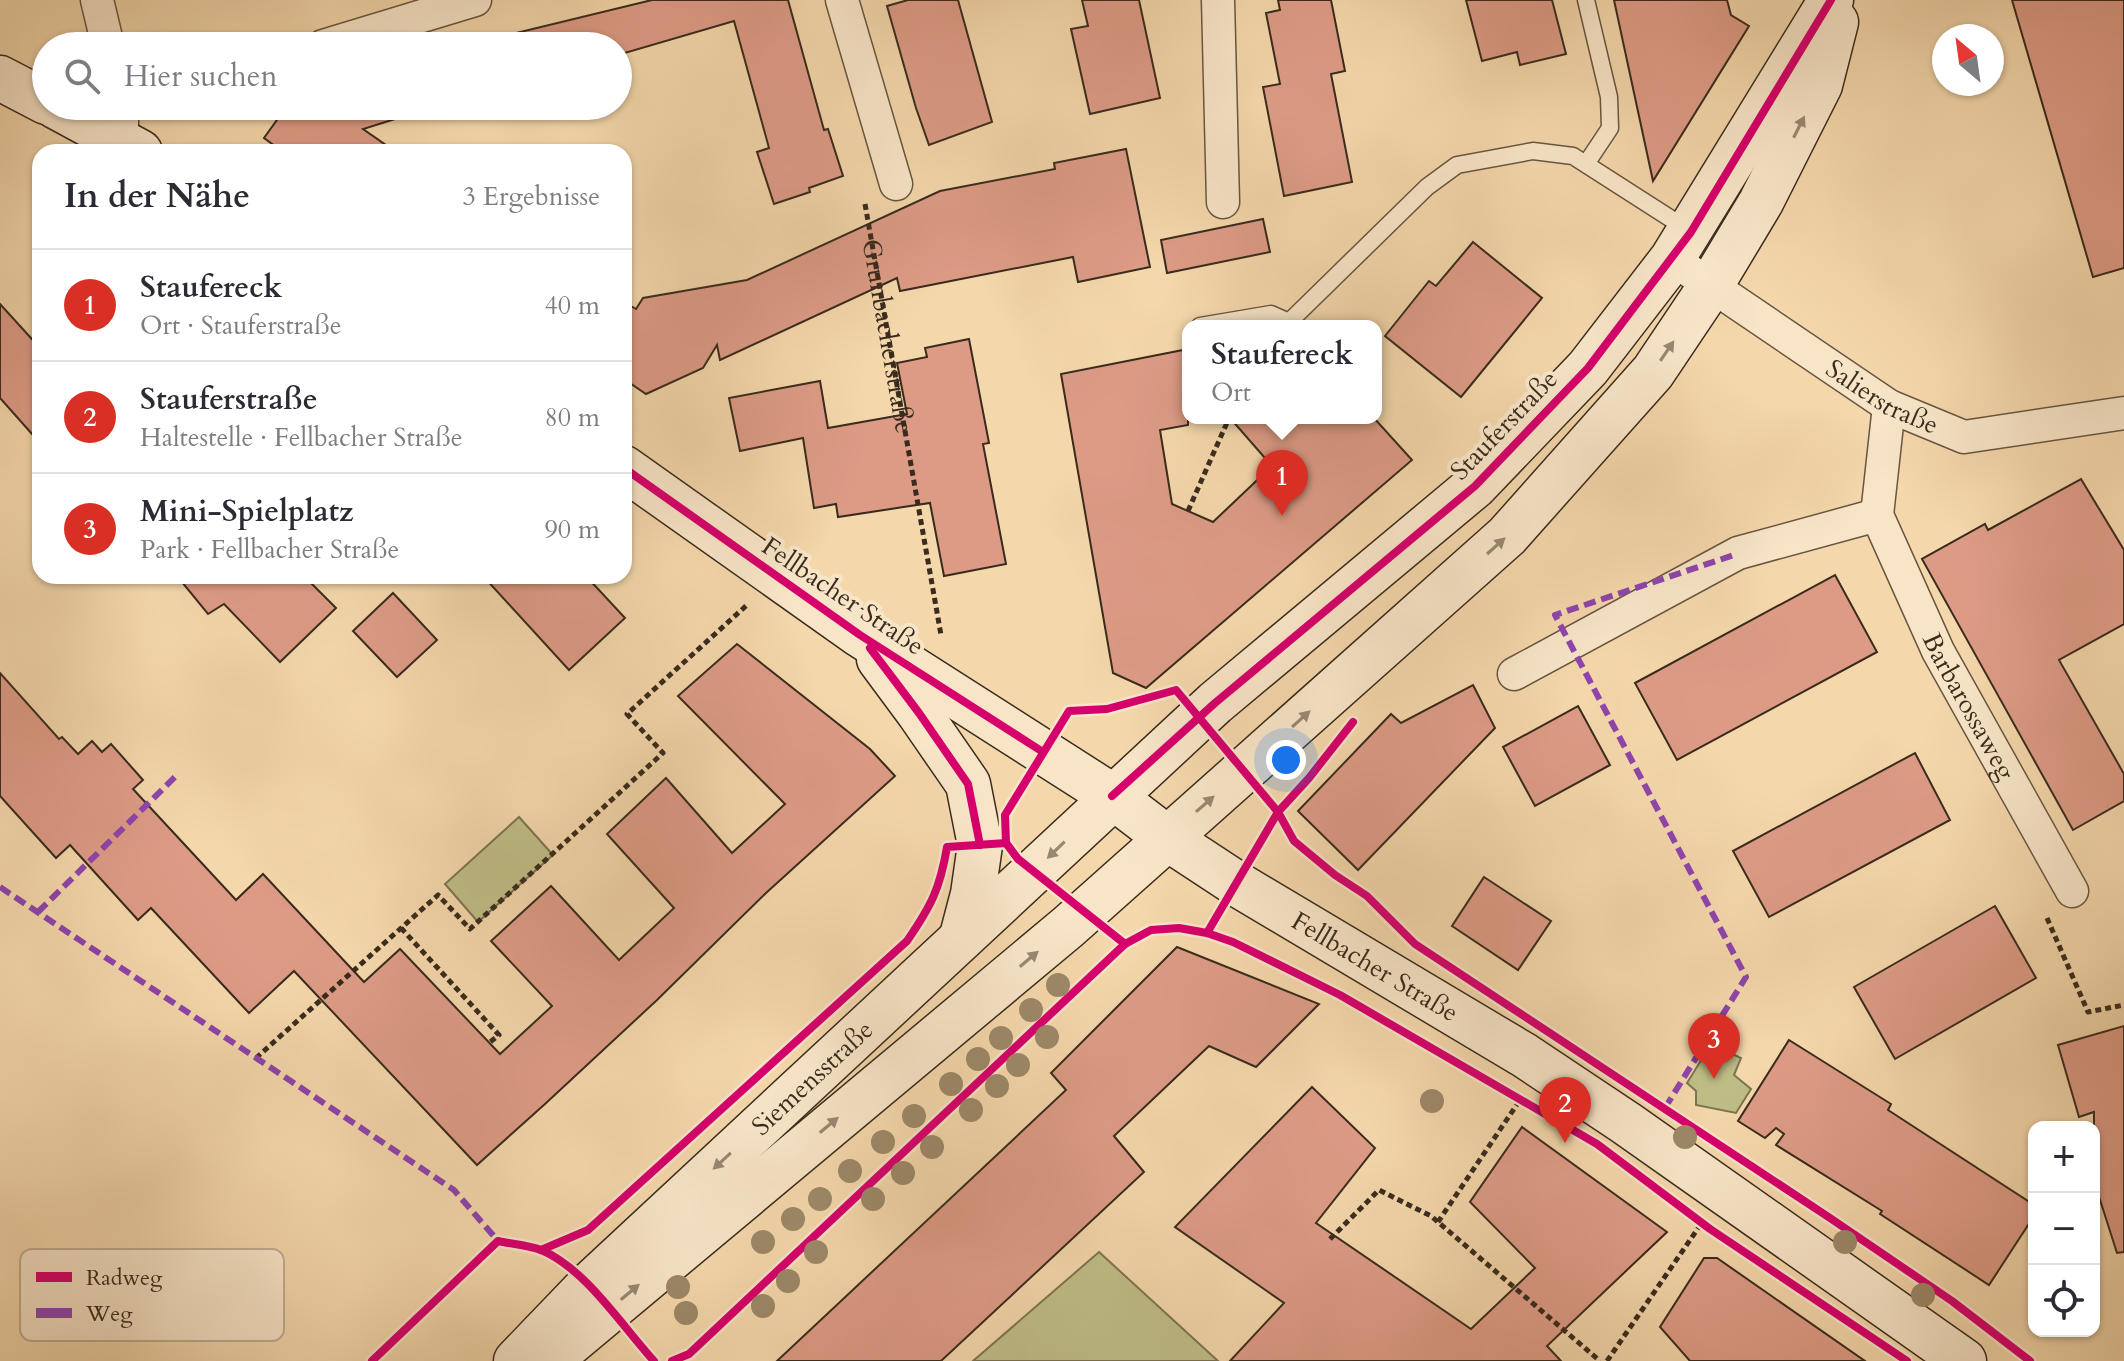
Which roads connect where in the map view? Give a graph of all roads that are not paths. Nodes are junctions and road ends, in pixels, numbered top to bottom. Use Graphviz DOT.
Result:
graph roads {
  1 [pos="97,0"];
  2 [pos="475,0"];
  3 [pos="842,0"];
  4 [pos="1218,0"];
  5 [pos="1586,0"];
  6 [pos="1831,0"];
  7 [pos="1842,0"];
  8 [pos="105,32"];
  9 [pos="369,32"];
  10 [pos="0,78"];
  11 [pos="32,95"];
  12 [pos="1586,164"];
  13 [pos="896,184"];
  14 [pos="1223,202"];
  15 [pos="1681,245"];
  16 [pos="1710,287"];
  17 [pos="1236,320"];
  18 [pos="1282,320"];
  19 [pos="1294,320"];
  20 [pos="1889,406"];
  21 [pos="2124,413"];
  22 [pos="632,474"];
  23 [pos="1877,515"];
  24 [pos="860,635"];
  25 [pos="1514,674"];
  26 [pos="1112,796"];
  27 [pos="1167,838"];
  28 [pos="2066,881"];
  29 [pos="962,936"];
  30 [pos="516,1361"];
  31 [pos="549,1361"];
  32 [pos="1964,1361"];
  1 -- 8 [label="street"];
  2 -- 9 [label="street"];
  3 -- 13 [label="street"];
  4 -- 14 [label="street"];
  5 -- 12 [label="lane"];
  6 -- 15 [label="main road, Stauferstraße"];
  16 -- 7 [label="main road, one-way"];
  10 -- 11 [label="main road"];
  12 -- 15 [label="lane"];
  12 -- 19 [label="lane"];
  15 -- 16 [label="street, Salierstraße"];
  15 -- 26 [label="main road, Stauferstraße"];
  16 -- 20 [label="street, Salierstraße"];
  27 -- 16 [label="main road, one-way"];
  17 -- 18 [label="lane"];
  20 -- 21 [label="street, Salierstraße"];
  20 -- 23 [label="street"];
  22 -- 24 [label="main road, Fellbacher Straße"];
  23 -- 25 [label="street"];
  23 -- 28 [label="street, Barbarossaweg"];
  24 -- 26 [label="main road, Fellbacher Straße"];
  24 -- 29 [label="main road"];
  26 -- 27 [label="main road, Fellbacher Straße"];
  26 -- 29 [label="main road, Siemensstraße, one-way"];
  31 -- 27 [label="main road, Siemensstraße, one-way"];
  27 -- 32 [label="main road, Fellbacher Straße"];
  29 -- 30 [label="main road, Siemensstraße, one-way"];
}
